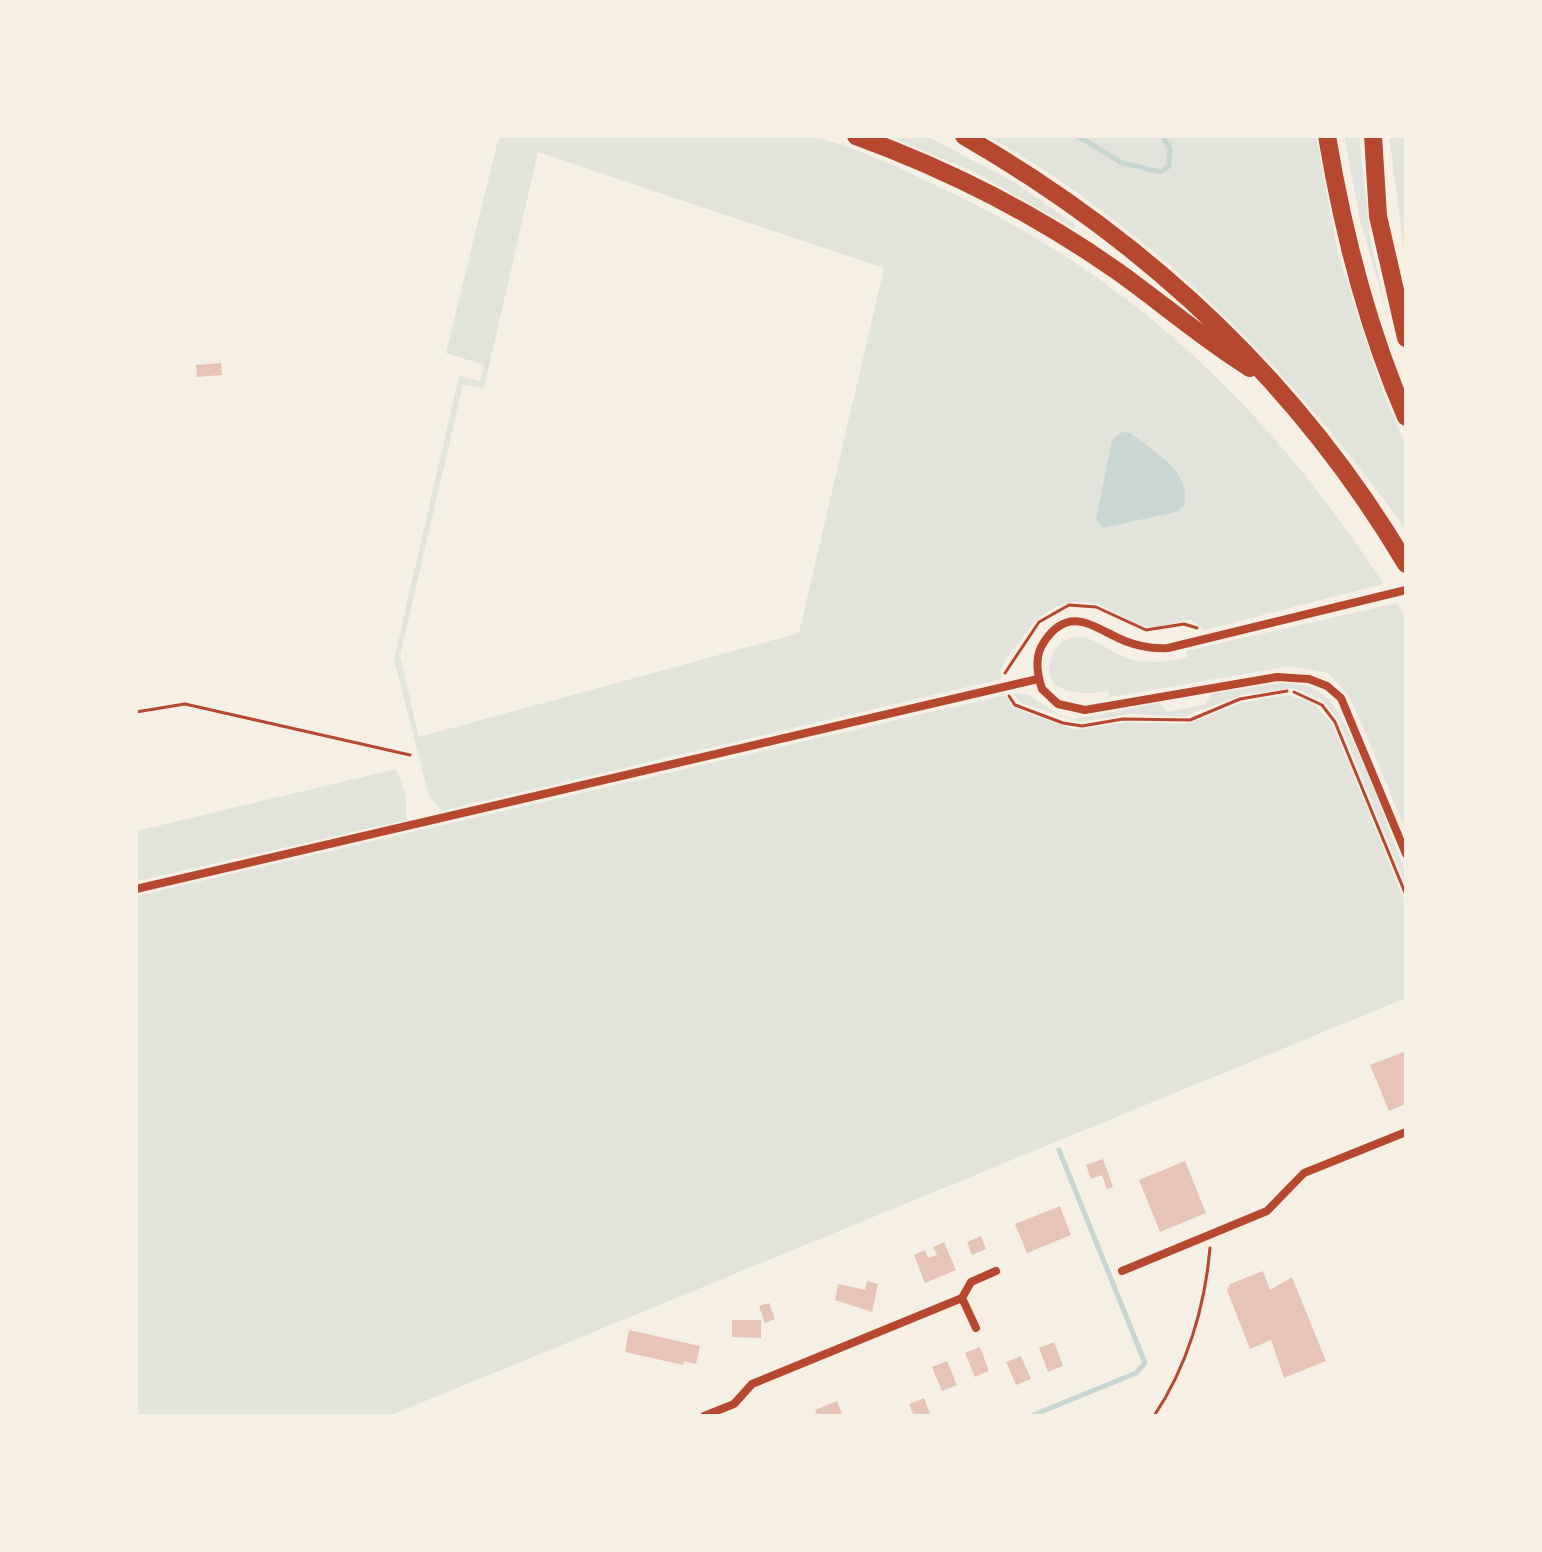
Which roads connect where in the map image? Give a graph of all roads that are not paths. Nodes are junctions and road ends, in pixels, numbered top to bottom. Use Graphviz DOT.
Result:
graph roads {
  1 [pos="856,136"];
  2 [pos="964,136"];
  3 [pos="1327,136"];
  4 [pos="1373,136"];
  5 [pos="1406,338"];
  6 [pos="1269,380"];
  7 [pos="1406,417"];
  8 [pos="1406,564"];
  9 [pos="1406,590"];
  10 [pos="1038,679"];
  11 [pos="1406,854"];
  12 [pos="136,889"];
  13 [pos="1406,1132"];
  14 [pos="996,1271"];
  15 [pos="1122,1271"];
  16 [pos="962,1298"];
  17 [pos="976,1328"];
  18 [pos="704,1416"];
  1 -- 6 [label="highway"];
  2 -- 6 [label="highway"];
  3 -- 7 [label="highway"];
  4 -- 5 [label="highway"];
  6 -- 8 [label="highway"];
  9 -- 10 [label="street"];
  10 -- 11 [label="street"];
  10 -- 12 [label="street"];
  13 -- 15 [label="street"];
  14 -- 16 [label="street"];
  16 -- 17 [label="street"];
  16 -- 18 [label="street"];
}
